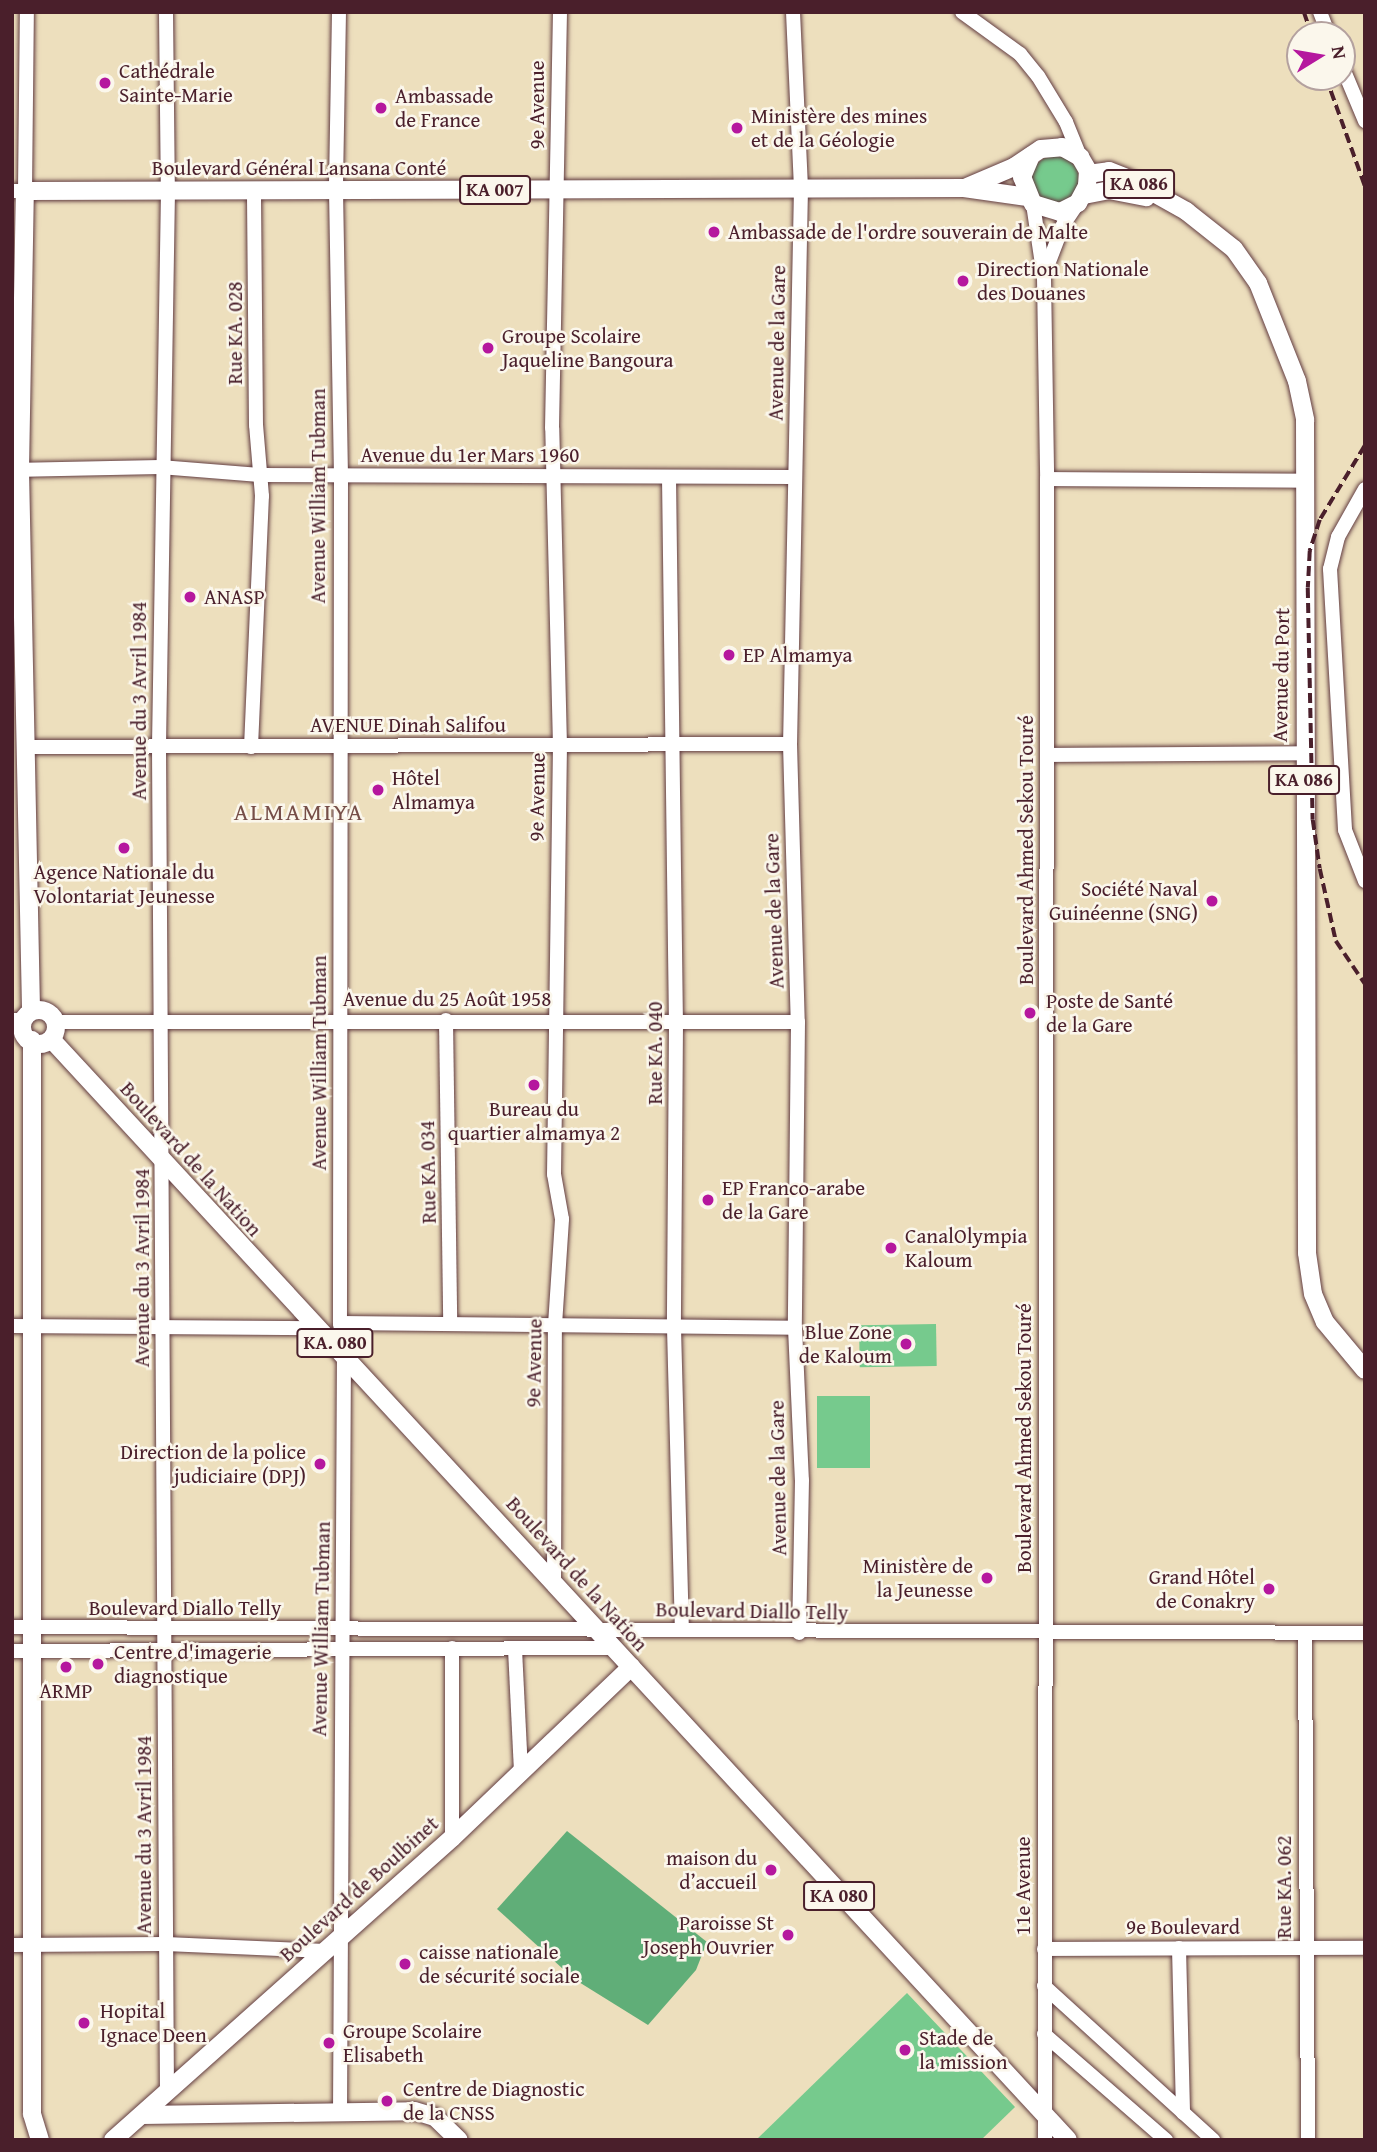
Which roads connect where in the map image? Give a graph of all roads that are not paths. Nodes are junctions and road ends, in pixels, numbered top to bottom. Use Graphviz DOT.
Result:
graph roads {
  1 [pos="27,12"];
  2 [pos="166,12"];
  3 [pos="339,12"];
  4 [pos="560,12"];
  5 [pos="793,12"];
  6 [pos="962,12"];
  7 [pos="1352,91"];
  8 [pos="1365,121"];
  9 [pos="1066,122"];
  10 [pos="1052,146"];
  11 [pos="1031,156"];
  12 [pos="1080,157"];
  13 [pos="1088,174"];
  14 [pos="801,188"];
  15 [pos="964,188"];
  16 [pos="554,189"];
  17 [pos="335,190"];
  18 [pos="19,191"];
  19 [pos="167,191"];
  20 [pos="254,191"];
  21 [pos="1081,199"];
  22 [pos="1030,200"];
  23 [pos="1186,211"];
  24 [pos="1044,278"];
  25 [pos="163,467"];
  26 [pos="16,470"];
  27 [pos="260,475"];
  28 [pos="553,476"];
  29 [pos="341,477"];
  30 [pos="669,477"];
  31 [pos="795,477"];
  32 [pos="1047,479"];
  33 [pos="1306,481"];
  34 [pos="1365,489"];
  35 [pos="790,744"];
  36 [pos="675,745"];
  37 [pos="340,746"];
  38 [pos="560,746"];
  39 [pos="20,747"];
  40 [pos="159,747"];
  41 [pos="251,747"];
  42 [pos="1303,753"];
  43 [pos="1048,755"];
  44 [pos="1365,881"];
  45 [pos="21,1016"];
  46 [pos="163,1019"];
  47 [pos="340,1020"];
  48 [pos="446,1020"];
  49 [pos="556,1020"];
  50 [pos="798,1022"];
  51 [pos="676,1023"];
  52 [pos="53,1031"];
  53 [pos="32,1040"];
  54 [pos="162,1162"];
  55 [pos="340,1323"];
  56 [pos="450,1324"];
  57 [pos="555,1325"];
  58 [pos="21,1326"];
  59 [pos="162,1326"];
  60 [pos="319,1328"];
  61 [pos="674,1328"];
  62 [pos="795,1328"];
  63 [pos="344,1352"];
  64 [pos="1365,1370"];
  65 [pos="554,1583"];
  66 [pos="21,1627"];
  67 [pos="164,1629"];
  68 [pos="344,1629"];
  69 [pos="598,1630"];
  70 [pos="682,1630"];
  71 [pos="1044,1632"];
  72 [pos="799,1633"];
  73 [pos="1365,1633"];
  74 [pos="1305,1634"];
  75 [pos="452,1648"];
  76 [pos="615,1648"];
  77 [pos="341,1649"];
  78 [pos="515,1649"];
  79 [pos="164,1650"];
  80 [pos="21,1651"];
  81 [pos="631,1667"];
  82 [pos="521,1770"];
  83 [pos="452,1838"];
  84 [pos="340,1937"];
  85 [pos="166,1944"];
  86 [pos="12,1945"];
  87 [pos="32,1945"];
  88 [pos="1179,1948"];
  89 [pos="1305,1948"];
  90 [pos="1365,1948"];
  91 [pos="1044,1949"];
  92 [pos="325,1951"];
  93 [pos="1044,1986"];
  94 [pos="1044,2034"];
  95 [pos="167,2092"];
  96 [pos="340,2113"];
  97 [pos="1183,2113"];
  98 [pos="32,2115"];
  99 [pos="142,2115"];
  100 [pos="1045,2115"];
  101 [pos="31,2140"];
  102 [pos="40,2140"];
  103 [pos="113,2140"];
  104 [pos="459,2140"];
  105 [pos="1045,2140"];
  106 [pos="1068,2140"];
  107 [pos="1166,2140"];
  108 [pos="1213,2140"];
  109 [pos="1308,2140"];
  1 -- 18 [label="street"];
  2 -- 19 [label="street, Avenue du 3 Avril 1984"];
  3 -- 17 [label="street, Avenue William Tubman"];
  4 -- 16 [label="street, 9e Avenue"];
  5 -- 14 [label="street, Avenue de la Gare"];
  6 -- 9 [label="street"];
  7 -- 8 [label="street"];
  9 -- 10 [label="street"];
  9 -- 12 [label="street"];
  10 -- 11 [label="main road"];
  10 -- 12 [label="main road"];
  11 -- 15 [label="main road, Boulevard Général Lansana Conté / KA 007"];
  11 -- 22 [label="main road"];
  12 -- 13 [label="main road"];
  13 -- 21 [label="main road"];
  13 -- 23 [label="main road, Avenue du Port / KA 086"];
  14 -- 15 [label="main road, Boulevard Général Lansana Conté / KA 007"];
  14 -- 16 [label="main road, Boulevard Général Lansana Conté / KA 007"];
  14 -- 31 [label="street, Avenue de la Gare"];
  15 -- 22 [label="main road, Boulevard Général Lansana Conté / KA 007"];
  16 -- 17 [label="main road, Boulevard Général Lansana Conté / KA 007"];
  16 -- 28 [label="street, 9e Avenue"];
  17 -- 20 [label="main road, Boulevard Général Lansana Conté / KA 007"];
  17 -- 29 [label="street, Avenue William Tubman"];
  18 -- 19 [label="main road, Boulevard Général Lansana Conté / KA 007"];
  18 -- 26 [label="main road"];
  19 -- 20 [label="main road, Boulevard Général Lansana Conté / KA 007"];
  19 -- 25 [label="street, Avenue du 3 Avril 1984"];
  20 -- 27 [label="street, Rue KA. 028"];
  21 -- 22 [label="main road"];
  21 -- 23 [label="main road, Avenue du Port / KA 086"];
  21 -- 24 [label="street, Boulevard Ahmed Sekou Touré"];
  22 -- 24 [label="street, Boulevard Ahmed Sekou Touré"];
  23 -- 33 [label="main road, Avenue du Port / KA 086"];
  24 -- 32 [label="street, Boulevard Ahmed Sekou Touré"];
  25 -- 26 [label="street, Avenue du 1er Mars 1960"];
  25 -- 27 [label="street, Avenue du 1er Mars 1960"];
  25 -- 40 [label="street, Avenue du 3 Avril 1984"];
  26 -- 39 [label="main road"];
  27 -- 29 [label="street, Avenue du 1er Mars 1960"];
  27 -- 41 [label="street, Rue KA. 028"];
  28 -- 29 [label="street, Avenue du 1er Mars 1960"];
  28 -- 30 [label="street, Avenue du 1er Mars 1960"];
  28 -- 38 [label="street, 9e Avenue"];
  29 -- 37 [label="street, Avenue William Tubman"];
  30 -- 31 [label="street, Avenue du 1er Mars 1960"];
  30 -- 36 [label="street, Rue KA. 040"];
  31 -- 35 [label="street, Avenue de la Gare"];
  32 -- 33 [label="street"];
  32 -- 43 [label="street, Boulevard Ahmed Sekou Touré"];
  33 -- 42 [label="main road, Avenue du Port / KA 086"];
  34 -- 44 [label="street"];
  35 -- 36 [label="street, AVENUE Dinah Salifou"];
  35 -- 50 [label="street, Avenue de la Gare"];
  36 -- 38 [label="street, AVENUE Dinah Salifou"];
  36 -- 51 [label="street, Rue KA. 040"];
  37 -- 38 [label="street, AVENUE Dinah Salifou"];
  37 -- 41 [label="street, AVENUE Dinah Salifou"];
  37 -- 47 [label="street, Avenue William Tubman"];
  38 -- 49 [label="street, 9e Avenue"];
  39 -- 40 [label="street, AVENUE Dinah Salifou"];
  39 -- 45 [label="main road"];
  40 -- 41 [label="street, AVENUE Dinah Salifou"];
  40 -- 46 [label="street, Avenue du 3 Avril 1984"];
  42 -- 43 [label="street"];
  42 -- 64 [label="main road, Avenue du Port / KA 086"];
  43 -- 71 [label="street, Boulevard Ahmed Sekou Touré"];
  45 -- 52 [label="main road, Boulevard de la Nation"];
  45 -- 53 [label="main road"];
  46 -- 47 [label="street, Avenue du 25 Août 1958"];
  46 -- 52 [label="street, Avenue du 25 Août 1958"];
  46 -- 54 [label="street, Avenue du 3 Avril 1984"];
  47 -- 48 [label="street, Avenue du 25 Août 1958"];
  47 -- 55 [label="street, Avenue William Tubman"];
  48 -- 49 [label="street, Avenue du 25 Août 1958"];
  48 -- 56 [label="street, Rue KA. 034"];
  49 -- 51 [label="street, Avenue du 25 Août 1958"];
  49 -- 57 [label="street, 9e Avenue"];
  50 -- 51 [label="street, Avenue du 25 Août 1958"];
  50 -- 62 [label="street, Avenue de la Gare"];
  51 -- 61 [label="street, Rue KA. 040"];
  52 -- 53 [label="main road"];
  52 -- 54 [label="main road, Boulevard de la Nation / KA. 080"];
  53 -- 58 [label="main road"];
  54 -- 59 [label="street, Avenue du 3 Avril 1984"];
  54 -- 60 [label="main road, Boulevard de la Nation / KA. 080"];
  55 -- 56 [label="street"];
  55 -- 63 [label="street, Avenue William Tubman"];
  56 -- 57 [label="street"];
  57 -- 61 [label="street"];
  57 -- 65 [label="street, 9e Avenue"];
  58 -- 59 [label="street"];
  58 -- 66 [label="main road"];
  59 -- 60 [label="street"];
  59 -- 67 [label="street, Avenue du 3 Avril 1984"];
  60 -- 63 [label="main road, Boulevard de la Nation / KA. 080"];
  61 -- 62 [label="street"];
  61 -- 70 [label="street, Rue KA. 040"];
  62 -- 72 [label="street, Avenue de la Gare"];
  63 -- 65 [label="main road, Boulevard de la Nation / KA. 080"];
  63 -- 68 [label="street, Avenue William Tubman"];
  65 -- 69 [label="main road, Boulevard de la Nation / KA. 080"];
  66 -- 67 [label="street, Boulevard Diallo Telly"];
  66 -- 80 [label="main road"];
  67 -- 68 [label="street, Boulevard Diallo Telly"];
  67 -- 79 [label="street, Avenue du 3 Avril 1984"];
  68 -- 69 [label="street, Boulevard Diallo Telly"];
  68 -- 77 [label="street, Avenue William Tubman"];
  69 -- 70 [label="street, Boulevard Diallo Telly"];
  69 -- 76 [label="main road, Boulevard de la Nation / KA. 080"];
  70 -- 72 [label="street, Boulevard Diallo Telly"];
  71 -- 72 [label="street, Boulevard Diallo Telly"];
  71 -- 74 [label="street, Boulevard Diallo Telly"];
  71 -- 91 [label="street, 11e Avenue"];
  73 -- 74 [label="street, Boulevard Diallo Telly"];
  74 -- 89 [label="street, Rue KA. 062"];
  75 -- 77 [label="street, Boulevard Diallo Telly"];
  75 -- 78 [label="street, Boulevard Diallo Telly"];
  75 -- 83 [label="street"];
  76 -- 78 [label="street, Boulevard Diallo Telly"];
  76 -- 81 [label="main road, Boulevard de la Nation / KA 080"];
  77 -- 79 [label="street, Boulevard Diallo Telly"];
  77 -- 84 [label="street, Avenue William Tubman"];
  78 -- 82 [label="street"];
  79 -- 80 [label="street, Boulevard Diallo Telly"];
  79 -- 85 [label="street, Avenue du 3 Avril 1984"];
  80 -- 87 [label="main road"];
  81 -- 82 [label="main road, Boulevard de Boulbinet"];
  81 -- 100 [label="main road, Boulevard de la Nation / KA 080"];
  82 -- 83 [label="main road, Boulevard de Boulbinet"];
  83 -- 84 [label="main road, Boulevard de Boulbinet"];
  84 -- 92 [label="main road, Boulevard de Boulbinet"];
  84 -- 96 [label="street, Avenue William Tubman"];
  85 -- 87 [label="street"];
  85 -- 92 [label="street"];
  85 -- 95 [label="street, Avenue du 3 Avril 1984"];
  86 -- 87 [label="street"];
  87 -- 98 [label="main road"];
  88 -- 89 [label="street, 9e Boulevard"];
  88 -- 91 [label="street, 9e Boulevard"];
  88 -- 97 [label="street"];
  89 -- 90 [label="street, 9e Boulevard"];
  89 -- 109 [label="street, Rue KA. 062"];
  91 -- 93 [label="street, 11e Avenue"];
  92 -- 95 [label="main road, Boulevard de Boulbinet"];
  93 -- 94 [label="street, 11e Avenue"];
  93 -- 97 [label="street"];
  94 -- 100 [label="street, 11e Avenue"];
  94 -- 107 [label="street"];
  95 -- 99 [label="main road, Boulevard de Boulbinet"];
  96 -- 99 [label="main road"];
  96 -- 104 [label="main road"];
  97 -- 108 [label="street"];
  98 -- 101 [label="street"];
  98 -- 102 [label="main road"];
  99 -- 103 [label="main road, Boulevard de Boulbinet"];
  100 -- 105 [label="street, 11e Avenue"];
  100 -- 106 [label="main road, Boulevard de la Nation / KA 080"];
}
